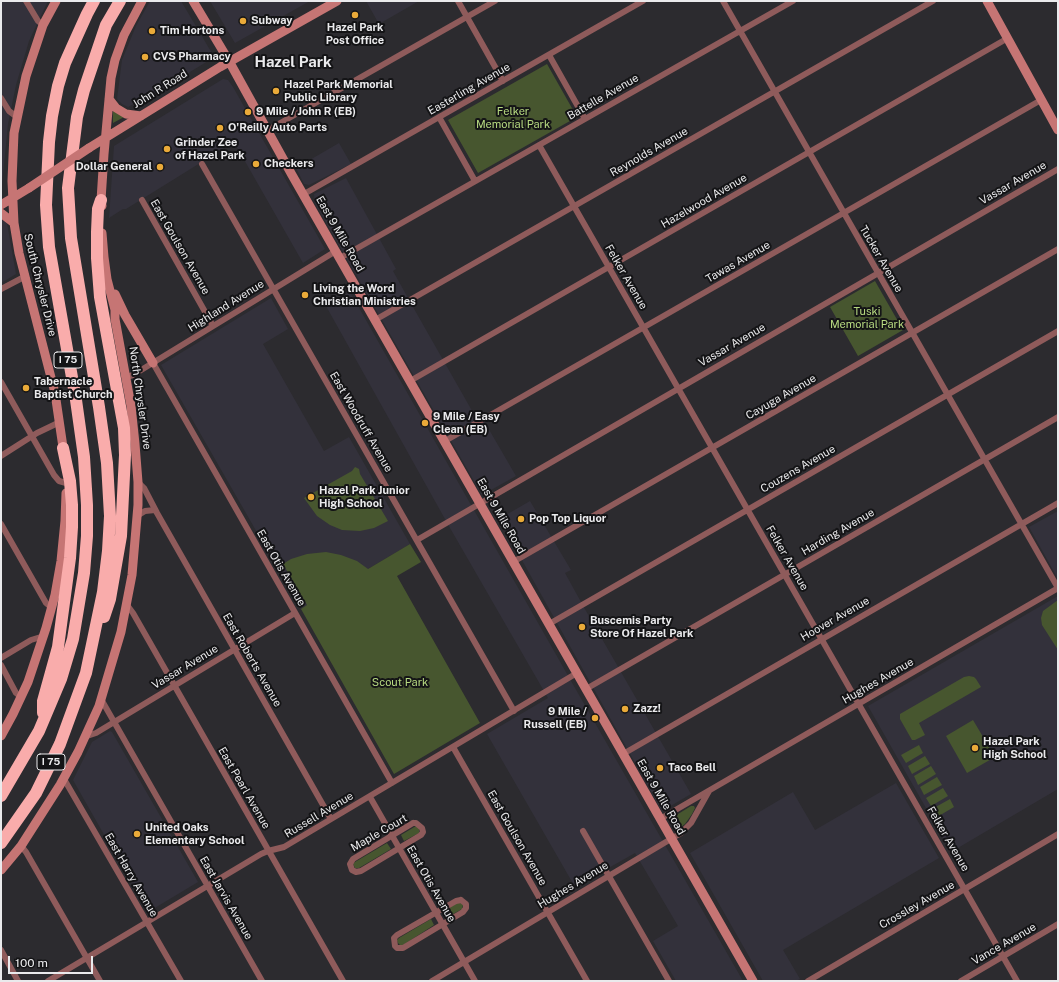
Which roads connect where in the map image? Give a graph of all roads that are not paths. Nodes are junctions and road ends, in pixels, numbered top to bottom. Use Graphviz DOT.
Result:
graph roads {
  1 [pos="26,1"];
  2 [pos="56,1"];
  3 [pos="94,1"];
  4 [pos="120,1"];
  5 [pos="142,1"];
  6 [pos="193,1"];
  7 [pos="337,1"];
  8 [pos="458,1"];
  9 [pos="494,1"];
  10 [pos="644,1"];
  11 [pos="723,1"];
  12 [pos="793,1"];
  13 [pos="933,1"];
  14 [pos="987,1"];
  15 [pos="466,17"];
  16 [pos="43,25"];
  17 [pos="740,31"];
  18 [pos="1008,38"];
  19 [pos="549,55"];
  20 [pos="229,61"];
  21 [pos="503,81"];
  22 [pos="774,92"];
  23 [pos="1,98"];
  24 [pos="109,99"];
  25 [pos="1041,100"];
  26 [pos="141,116"];
  27 [pos="439,117"];
  28 [pos="17,118"];
  29 [pos="585,119"];
  30 [pos="268,130"];
  31 [pos="1058,130"];
  32 [pos="106,138"];
  33 [pos="539,145"];
  34 [pos="809,152"];
  35 [pos="202,164"];
  36 [pos="1058,168"];
  37 [pos="475,181"];
  38 [pos="304,194"];
  39 [pos="13,198"];
  40 [pos="101,200"];
  41 [pos="142,200"];
  42 [pos="1,205"];
  43 [pos="574,206"];
  44 [pos="1,213"];
  45 [pos="843,213"];
  46 [pos="14,223"];
  47 [pos="1058,248"];
  48 [pos="338,255"];
  49 [pos="609,267"];
  50 [pos="877,273"];
  51 [pos="107,274"];
  52 [pos="24,277"];
  53 [pos="274,288"];
  54 [pos="1,289"];
  55 [pos="117,298"];
  56 [pos="115,314"];
  57 [pos="375,320"];
  58 [pos="213,326"];
  59 [pos="643,328"];
  60 [pos="1058,331"];
  61 [pos="912,333"];
  62 [pos="153,363"];
  63 [pos="126,377"];
  64 [pos="410,380"];
  65 [pos="1,382"];
  66 [pos="678,388"];
  67 [pos="947,395"];
  68 [pos="1058,417"];
  69 [pos="60,422"];
  70 [pos="32,437"];
  71 [pos="445,441"];
  72 [pos="63,448"];
  73 [pos="712,448"];
  74 [pos="1,456"];
  75 [pos="984,459"];
  76 [pos="138,482"];
  77 [pos="66,483"];
  78 [pos="479,502"];
  79 [pos="1058,502"];
  80 [pos="155,510"];
  81 [pos="747,510"];
  82 [pos="137,516"];
  83 [pos="1,524"];
  84 [pos="1021,524"];
  85 [pos="416,540"];
  86 [pos="513,562"];
  87 [pos="784,575"];
  88 [pos="1058,588"];
  89 [pos="127,605"];
  90 [pos="52,608"];
  91 [pos="295,613"];
  92 [pos="549,624"];
  93 [pos="44,636"];
  94 [pos="821,639"];
  95 [pos="234,649"];
  96 [pos="1,658"];
  97 [pos="1,666"];
  98 [pos="86,673"];
  99 [pos="577,673"];
  100 [pos="174,686"];
  101 [pos="586,689"];
  102 [pos="21,697"];
  103 [pos="101,699"];
  104 [pos="859,704"];
  105 [pos="514,710"];
  106 [pos="115,721"];
  107 [pos="43,722"];
  108 [pos="1,736"];
  109 [pos="84,738"];
  110 [pos="453,747"];
  111 [pos="623,754"];
  112 [pos="64,779"];
  113 [pos="392,783"];
  114 [pos="709,791"];
  115 [pos="1,796"];
  116 [pos="370,797"];
  117 [pos="332,820"];
  118 [pos="660,820"];
  119 [pos="583,831"];
  120 [pos="1058,834"];
  121 [pos="392,836"];
  122 [pos="672,839"];
  123 [pos="1,843"];
  124 [pos="21,846"];
  125 [pos="399,848"];
  126 [pos="268,851"];
  127 [pos="1,870"];
  128 [pos="609,876"];
  129 [pos="208,886"];
  130 [pos="964,889"];
  131 [pos="436,912"];
  132 [pos="548,912"];
  133 [pos="147,922"];
  134 [pos="443,924"];
  135 [pos="1058,924"];
  136 [pos="1,950"];
  137 [pos="1003,956"];
  138 [pos="86,958"];
  139 [pos="464,962"];
  140 [pos="18,981"];
  141 [pos="48,981"];
  142 [pos="100,981"];
  143 [pos="181,981"];
  144 [pos="262,981"];
  145 [pos="343,981"];
  146 [pos="432,981"];
  147 [pos="475,981"];
  148 [pos="587,981"];
  149 [pos="669,981"];
  150 [pos="753,981"];
  151 [pos="808,981"];
  152 [pos="960,981"];
  153 [pos="1017,981"];
  1 -- 16 [label="street"];
  2 -- 16 [label="main road, South Chrysler Drive"];
  3 -- 107 [label="highway, I 75"];
  4 -- 98 [label="highway, I 75"];
  5 -- 24 [label="main road, North Chrysler Drive"];
  6 -- 20 [label="main road, East 9 Mile Road"];
  7 -- 20 [label="main road, John R Road"];
  8 -- 15 [label="street"];
  9 -- 15 [label="street"];
  10 -- 19 [label="street, Easterling Avenue"];
  11 -- 17 [label="street, Tucker Avenue"];
  12 -- 17 [label="street, Battelle Avenue"];
  13 -- 22 [label="street, Reynolds Avenue"];
  14 -- 18 [label="main road"];
  15 -- 21 [label="street"];
  15 -- 30 [label="street"];
  16 -- 28 [label="main road, South Chrysler Drive"];
  17 -- 22 [label="street, Tucker Avenue"];
  17 -- 29 [label="street, Battelle Avenue"];
  18 -- 25 [label="main road"];
  18 -- 34 [label="street, Hazelwood Avenue"];
  19 -- 21 [label="street, Easterling Avenue"];
  19 -- 29 [label="street"];
  20 -- 26 [label="main road, John R Road"];
  20 -- 30 [label="main road, East 9 Mile Road"];
  21 -- 27 [label="street, Easterling Avenue"];
  22 -- 34 [label="street, Tucker Avenue"];
  22 -- 43 [label="street, Reynolds Avenue"];
  23 -- 28 [label="street"];
  24 -- 26 [label="main road"];
  24 -- 32 [label="main road, North Chrysler Drive"];
  25 -- 31 [label="main road"];
  25 -- 45 [label="street, Tawas Avenue"];
  26 -- 32 [label="main road, John R Road"];
  27 -- 37 [label="street"];
  27 -- 38 [label="street, Easterling Avenue"];
  28 -- 39 [label="main road, South Chrysler Drive"];
  29 -- 33 [label="street, Battelle Avenue"];
  30 -- 38 [label="main road, East 9 Mile Road"];
  32 -- 39 [label="main road, John R Road, bridge"];
  32 -- 40 [label="main road, North Chrysler Drive"];
  33 -- 37 [label="street, Battelle Avenue"];
  33 -- 43 [label="street, Felker Avenue"];
  34 -- 45 [label="street, Tucker Avenue"];
  34 -- 49 [label="street, Hazelwood Avenue"];
  35 -- 53 [label="street, East Woodruff Avenue"];
  36 -- 50 [label="street, Vassar Avenue"];
  37 -- 48 [label="street, Battelle Avenue"];
  38 -- 48 [label="main road, East 9 Mile Road"];
  39 -- 42 [label="main road, John R Road"];
  39 -- 46 [label="main road, South Chrysler Drive"];
  40 -- 56 [label="main road, North Chrysler Drive"];
  40 -- 98 [label="highway"];
  41 -- 58 [label="street, East Goulson Avenue"];
  43 -- 49 [label="street, Felker Avenue"];
  43 -- 57 [label="street, Reynolds Avenue"];
  44 -- 46 [label="main road"];
  45 -- 50 [label="street, Tucker Avenue"];
  45 -- 59 [label="street, Tawas Avenue"];
  46 -- 52 [label="main road, South Chrysler Drive"];
  47 -- 61 [label="street, Cayuga Avenue"];
  48 -- 53 [label="street, Highland Avenue"];
  48 -- 57 [label="main road, East 9 Mile Road"];
  49 -- 59 [label="street, Felker Avenue"];
  49 -- 64 [label="street, Hazelwood Avenue"];
  50 -- 61 [label="street, Tucker Avenue"];
  50 -- 66 [label="street, Vassar Avenue"];
  51 -- 55 [label="main road"];
  52 -- 54 [label="street"];
  52 -- 69 [label="main road, South Chrysler Drive"];
  53 -- 58 [label="street, Highland Avenue"];
  53 -- 85 [label="street, East Woodruff Avenue"];
  55 -- 56 [label="street"];
  55 -- 62 [label="main road"];
  56 -- 62 [label="street, East Otis Avenue"];
  56 -- 63 [label="main road, North Chrysler Drive"];
  57 -- 64 [label="main road, East 9 Mile Road"];
  58 -- 62 [label="street, Highland Avenue"];
  59 -- 66 [label="street, Felker Avenue"];
  59 -- 71 [label="street, Tawas Avenue"];
  60 -- 67 [label="street, Couzens Avenue"];
  61 -- 67 [label="street, Tucker Avenue"];
  61 -- 73 [label="street, Cayuga Avenue"];
  62 -- 63 [label="street, Highland Avenue"];
  62 -- 91 [label="street, East Otis Avenue"];
  63 -- 76 [label="main road, North Chrysler Drive"];
  64 -- 71 [label="main road, East 9 Mile Road"];
  65 -- 70 [label="street"];
  66 -- 73 [label="street, Felker Avenue"];
  66 -- 78 [label="street, Vassar Avenue"];
  67 -- 75 [label="street, Tucker Avenue"];
  67 -- 81 [label="street, Couzens Avenue"];
  68 -- 75 [label="street, Harding Avenue"];
  69 -- 70 [label="street"];
  69 -- 72 [label="main road, South Chrysler Drive"];
  70 -- 74 [label="street"];
  70 -- 77 [label="street"];
  71 -- 78 [label="main road, East 9 Mile Road"];
  72 -- 77 [label="main road, South Chrysler Drive"];
  72 -- 107 [label="highway"];
  73 -- 81 [label="street, Felker Avenue"];
  73 -- 86 [label="street, Cayuga Avenue"];
  75 -- 84 [label="street, Tucker Avenue"];
  75 -- 87 [label="street, Harding Avenue"];
  76 -- 80 [label="street, East Roberts Avenue"];
  76 -- 82 [label="main road, North Chrysler Drive"];
  77 -- 90 [label="main road, South Chrysler Drive"];
  78 -- 85 [label="street, Vassar Avenue"];
  78 -- 86 [label="main road, East 9 Mile Road"];
  79 -- 84 [label="street, Hoover Avenue"];
  80 -- 82 [label="street"];
  80 -- 95 [label="street, East Roberts Avenue"];
  81 -- 87 [label="street, Felker Avenue"];
  81 -- 92 [label="street, Couzens Avenue"];
  82 -- 89 [label="main road, North Chrysler Drive"];
  83 -- 90 [label="street"];
  84 -- 88 [label="street, Tucker Avenue"];
  84 -- 94 [label="street, Hoover Avenue"];
  85 -- 105 [label="street, East Woodruff Avenue"];
  86 -- 92 [label="main road, East 9 Mile Road"];
  87 -- 94 [label="street, Felker Avenue"];
  87 -- 101 [label="street, Harding Avenue"];
  88 -- 104 [label="street, Hughes Avenue"];
  89 -- 100 [label="street, East Pearl Avenue"];
  89 -- 103 [label="main road, North Chrysler Drive"];
  90 -- 93 [label="main road, South Chrysler Drive"];
  91 -- 95 [label="street, Vassar Avenue"];
  91 -- 113 [label="street, East Otis Avenue"];
  92 -- 99 [label="main road, East 9 Mile Road"];
  93 -- 96 [label="street"];
  93 -- 102 [label="main road, South Chrysler Drive"];
  94 -- 104 [label="street, Felker Avenue"];
  94 -- 111 [label="street, Hoover Avenue"];
  95 -- 100 [label="street, Vassar Avenue"];
  95 -- 117 [label="street, East Roberts Avenue"];
  97 -- 102 [label="street"];
  98 -- 123 [label="highway, I 75"];
  99 -- 101 [label="main road, East 9 Mile Road"];
  99 -- 105 [label="street, Russell Avenue"];
  100 -- 106 [label="street, Vassar Avenue"];
  100 -- 126 [label="street, East Pearl Avenue"];
  101 -- 111 [label="main road, East 9 Mile Road"];
  102 -- 108 [label="main road, South Chrysler Drive"];
  103 -- 106 [label="street, East Jarvis Avenue"];
  103 -- 109 [label="main road, North Chrysler Drive"];
  104 -- 114 [label="street, Hughes Avenue"];
  104 -- 130 [label="street, Felker Avenue"];
  105 -- 110 [label="street, Russell Avenue"];
  106 -- 109 [label="street, Vassar Avenue"];
  106 -- 129 [label="street, East Jarvis Avenue"];
  107 -- 115 [label="highway, I 75"];
  109 -- 112 [label="main road, North Chrysler Drive"];
  110 -- 113 [label="street, Russell Avenue"];
  110 -- 132 [label="street, East Goulson Avenue"];
  111 -- 118 [label="main road, East 9 Mile Road"];
  112 -- 124 [label="main road, North Chrysler Drive"];
  112 -- 133 [label="street, East Harry Avenue"];
  113 -- 116 [label="street, Russell Avenue"];
  114 -- 118 [label="street, Hughes Avenue"];
  114 -- 122 [label="street, Hughes Avenue"];
  116 -- 117 [label="street, Russell Avenue"];
  116 -- 121 [label="street, East Otis Avenue"];
  117 -- 126 [label="street, Russell Avenue"];
  118 -- 122 [label="main road, East 9 Mile Road"];
  119 -- 128 [label="street"];
  120 -- 130 [label="street, Crossley Avenue"];
  121 -- 125 [label="street, East Otis Avenue"];
  121 -- 125 [label="street, Maple Court"];
  121 -- 125 [label="street, Maple Court"];
  122 -- 128 [label="street, Hughes Avenue"];
  122 -- 150 [label="main road, East 9 Mile Road"];
  124 -- 127 [label="main road, North Chrysler Drive"];
  124 -- 138 [label="street"];
  125 -- 131 [label="street, East Otis Avenue"];
  126 -- 129 [label="street, Russell Avenue"];
  126 -- 145 [label="street, East Pearl Avenue"];
  128 -- 132 [label="street, Hughes Avenue"];
  128 -- 149 [label="street"];
  129 -- 133 [label="street, Russell Avenue"];
  129 -- 144 [label="street, East Jarvis Avenue"];
  130 -- 137 [label="street, Felker Avenue"];
  130 -- 151 [label="street, Crossley Avenue"];
  131 -- 134 [label="street, East Otis Avenue"];
  131 -- 134 [label="street"];
  131 -- 134 [label="street"];
  132 -- 139 [label="street, Hughes Avenue"];
  132 -- 148 [label="street, East Goulson Avenue"];
  133 -- 138 [label="street, Russell Avenue"];
  133 -- 143 [label="street, East Harry Avenue"];
  134 -- 139 [label="street, East Otis Avenue"];
  135 -- 137 [label="street, Vance Avenue"];
  136 -- 140 [label="street"];
  137 -- 152 [label="street, Vance Avenue"];
  137 -- 153 [label="street, Felker Avenue"];
  138 -- 141 [label="street, Russell Avenue"];
  138 -- 142 [label="street"];
  139 -- 146 [label="street, Hughes Avenue"];
  139 -- 147 [label="street, East Otis Avenue"];
}
